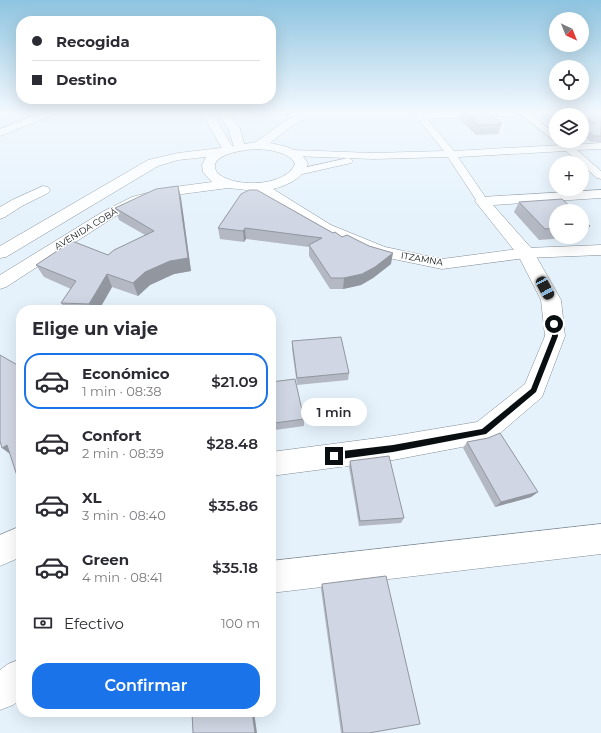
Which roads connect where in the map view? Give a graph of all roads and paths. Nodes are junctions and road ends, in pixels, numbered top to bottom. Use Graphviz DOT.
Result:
graph roads {
  1 [pos="242,147"];
  2 [pos="277,147"];
  3 [pos="445,147"];
  4 [pos="569,148"];
  5 [pos="229,149"];
  6 [pos="293,153"];
  7 [pos="451,154"];
  8 [pos="373,156"];
  9 [pos="298,172"];
  10 [pos="601,176"];
  11 [pos="227,184"];
  12 [pos="259,186"];
  13 [pos="43,190"];
  14 [pos="601,194"];
  15 [pos="482,201"];
  16 [pos="0,214"];
  17 [pos="601,250"];
  18 [pos="0,253"];
  19 [pos="526,253"];
  20 [pos="0,283"];
  21 [pos="276,463"];
  22 [pos="601,539"];
  23 [pos="16,543"];
  24 [pos="0,551"];
  25 [pos="276,576"];
  26 [pos="16,681"];
  27 [pos="0,692"];
  1 -- 5 [label="street"];
  2 -- 6 [label="street"];
  3 -- 7 [label="street"];
  4 -- 7 [label="street"];
  4 -- 10 [label="street"];
  5 -- 11 [label="street"];
  5 -- 18 [label="street"];
  6 -- 8 [label="street"];
  6 -- 9 [label="street"];
  7 -- 8 [label="street"];
  7 -- 15 [label="street"];
  8 -- 9 [label="street"];
  9 -- 12 [label="street"];
  11 -- 12 [label="street"];
  11 -- 20 [label="street, AVENIDA COBÁ"];
  12 -- 19 [label="street, ITZAMNA"];
  13 -- 16 [label="street"];
  14 -- 15 [label="street"];
  15 -- 19 [label="street"];
  17 -- 19 [label="street, ITZAMNA"];
  19 -- 21 [label="street"];
  22 -- 25 [label="street"];
  23 -- 24 [label="street"];
  26 -- 27 [label="street"];
}
